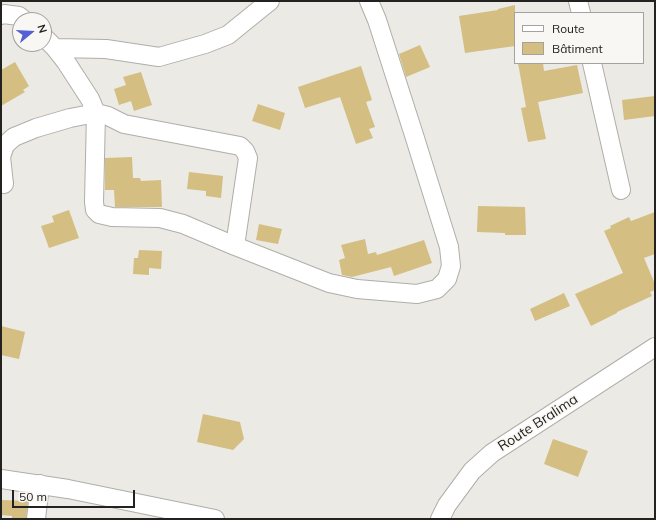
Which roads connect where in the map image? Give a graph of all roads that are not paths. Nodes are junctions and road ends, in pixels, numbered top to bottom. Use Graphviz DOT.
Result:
graph roads {
  1 [pos="270,1"];
  2 [pos="369,1"];
  3 [pos="578,1"];
  4 [pos="581,12"];
  5 [pos="12,15"];
  6 [pos="1,16"];
  7 [pos="52,42"];
  8 [pos="52,46"];
  9 [pos="592,64"];
  10 [pos="96,113"];
  11 [pos="4,184"];
  12 [pos="622,190"];
  13 [pos="235,246"];
  14 [pos="655,347"];
  15 [pos="1,479"];
  16 [pos="40,484"];
  17 [pos="36,519"];
  18 [pos="215,519"];
  19 [pos="440,519"];
  1 -- 7 [label="street"];
  2 -- 13 [label="street"];
  3 -- 4 [label="street"];
  5 -- 6 [label="street"];
  8 -- 10 [label="street"];
  9 -- 12 [label="street"];
  10 -- 11 [label="street"];
  10 -- 13 [label="street"];
  10 -- 13 [label="street"];
  14 -- 19 [label="street, Route Bralima"];
  15 -- 16 [label="street"];
  16 -- 17 [label="street"];
  16 -- 18 [label="street"];
}
